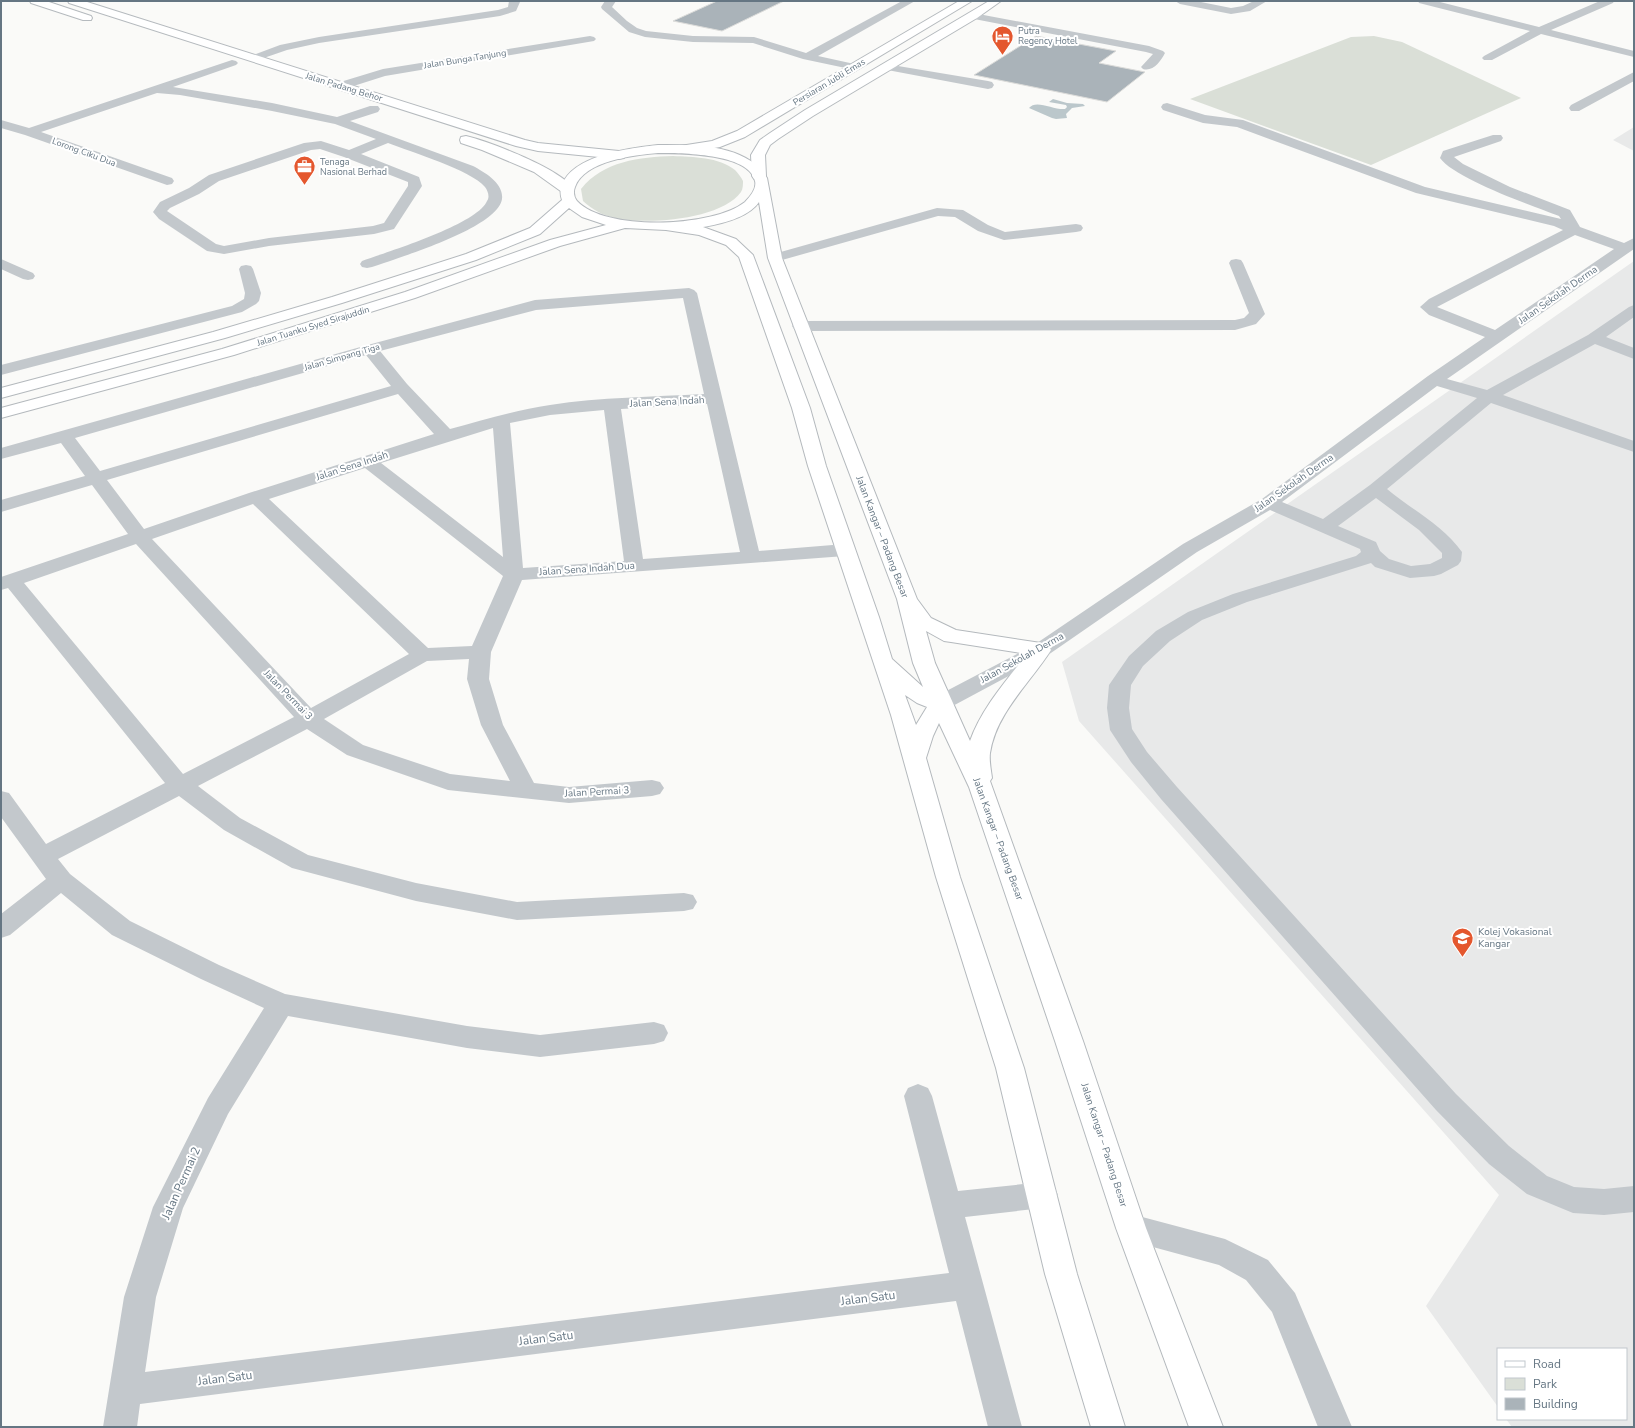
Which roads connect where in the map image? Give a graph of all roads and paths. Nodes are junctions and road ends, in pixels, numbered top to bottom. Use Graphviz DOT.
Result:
graph roads {
  1 [pos="35,1"];
  2 [pos="73,1"];
  3 [pos="514,1"];
  4 [pos="611,1"];
  5 [pos="910,1"];
  6 [pos="968,1"];
  7 [pos="996,1"];
  8 [pos="1180,1"];
  9 [pos="1262,1"];
  10 [pos="1423,1"];
  11 [pos="1609,1"];
  12 [pos="948,12"];
  13 [pos="973,16"];
  14 [pos="1539,31"];
  15 [pos="590,39"];
  16 [pos="1634,54"];
  17 [pos="807,57"];
  18 [pos="255,58"];
  19 [pos="1488,58"];
  20 [pos="232,63"];
  21 [pos="855,67"];
  22 [pos="886,67"];
  23 [pos="1146,67"];
  24 [pos="269,76"];
  25 [pos="1634,76"];
  26 [pos="988,85"];
  27 [pos="341,86"];
  28 [pos="157,89"];
  29 [pos="351,102"];
  30 [pos="1167,106"];
  31 [pos="1575,108"];
  32 [pos="374,109"];
  33 [pos="389,114"];
  34 [pos="338,121"];
  35 [pos="1,124"];
  36 [pos="29,132"];
  37 [pos="457,137"];
  38 [pos="1497,138"];
  39 [pos="388,139"];
  40 [pos="685,149"];
  41 [pos="349,154"];
  42 [pos="619,155"];
  43 [pos="761,180"];
  44 [pos="167,181"];
  45 [pos="568,195"];
  46 [pos="621,225"];
  47 [pos="670,227"];
  48 [pos="1076,228"];
  49 [pos="1574,230"];
  50 [pos="1629,245"];
  51 [pos="774,258"];
  52 [pos="1,263"];
  53 [pos="1236,263"];
  54 [pos="368,264"];
  55 [pos="246,269"];
  56 [pos="28,276"];
  57 [pos="1634,310"];
  58 [pos="800,326"];
  59 [pos="1498,337"];
  60 [pos="1594,338"];
  61 [pos="370,349"];
  62 [pos="1634,354"];
  63 [pos="47,358"];
  64 [pos="1,370"];
  65 [pos="59,378"];
  66 [pos="1434,380"];
  67 [pos="402,388"];
  68 [pos="1,393"];
  69 [pos="1489,396"];
  70 [pos="713,399"];
  71 [pos="612,404"];
  72 [pos="1,413"];
  73 [pos="500,420"];
  74 [pos="64,435"];
  75 [pos="446,436"];
  76 [pos="1634,447"];
  77 [pos="1,454"];
  78 [pos="367,461"];
  79 [pos="96,479"];
  80 [pos="1376,489"];
  81 [pos="256,497"];
  82 [pos="1269,503"];
  83 [pos="1,506"];
  84 [pos="1325,527"];
  85 [pos="139,536"];
  86 [pos="845,550"];
  87 [pos="1371,553"];
  88 [pos="752,557"];
  89 [pos="634,566"];
  90 [pos="514,575"];
  91 [pos="6,582"];
  92 [pos="907,599"];
  93 [pos="1041,650"];
  94 [pos="480,652"];
  95 [pos="422,655"];
  96 [pos="882,660"];
  97 [pos="941,702"];
  98 [pos="308,718"];
  99 [pos="914,759"];
  100 [pos="179,784"];
  101 [pos="981,787"];
  102 [pos="652,788"];
  103 [pos="527,791"];
  104 [pos="1,799"];
  105 [pos="42,857"];
  106 [pos="61,880"];
  107 [pos="684,902"];
  108 [pos="1,928"];
  109 [pos="281,1004"];
  110 [pos="654,1033"];
  111 [pos="918,1096"];
  112 [pos="1043,1196"];
  113 [pos="1634,1199"];
  114 [pos="946,1206"];
  115 [pos="1131,1228"];
  116 [pos="966,1285"];
  117 [pos="126,1390"];
  118 [pos="120,1427"];
  119 [pos="1005,1427"];
  120 [pos="1108,1427"];
  121 [pos="1206,1427"];
  122 [pos="1335,1427"];
  1 -- 20 [label="main road"];
  2 -- 18 [label="main road, Jalan Padang Behor"];
  3 -- 18 [label="street"];
  4 -- 17 [label="street"];
  5 -- 17 [label="street"];
  6 -- 12 [label="main road, Persiaran Jubli Emas"];
  7 -- 13 [label="main road, Persiaran Jubli Emas"];
  8 -- 9 [label="street"];
  10 -- 14 [label="street"];
  11 -- 14 [label="street"];
  12 -- 13 [label="main road"];
  12 -- 21 [label="main road, Persiaran Jubli Emas"];
  13 -- 22 [label="main road, Persiaran Jubli Emas"];
  13 -- 23 [label="street"];
  14 -- 16 [label="street"];
  14 -- 19 [label="street"];
  15 -- 27 [label="street, Jalan Bunga Tanjung"];
  17 -- 21 [label="street"];
  18 -- 27 [label="main road, Jalan Padang Behor"];
  20 -- 24 [label="main road"];
  20 -- 28 [label="street"];
  21 -- 40 [label="main road, Persiaran Jubli Emas"];
  22 -- 26 [label="street"];
  22 -- 43 [label="main road, Persiaran Jubli Emas"];
  25 -- 31 [label="street"];
  27 -- 42 [label="main road, Jalan Padang Behor"];
  28 -- 34 [label="street"];
  28 -- 36 [label="street"];
  29 -- 32 [label="main road, Jalan Padang Behor"];
  30 -- 49 [label="street"];
  32 -- 33 [label="main road, Jalan Padang Behor"];
  32 -- 34 [label="street"];
  34 -- 39 [label="street"];
  35 -- 36 [label="street, Lorong Ciku Dua"];
  36 -- 44 [label="street, Lorong Ciku Dua"];
  37 -- 45 [label="main road"];
  38 -- 49 [label="street"];
  39 -- 41 [label="street"];
  39 -- 54 [label="street"];
  40 -- 42 [label="main road"];
  40 -- 43 [label="main road"];
  41 -- 41 [label="street"];
  42 -- 45 [label="main road, Jalan Tuanku Syed Sirajuddin"];
  43 -- 47 [label="main road"];
  43 -- 51 [label="main road, Jalan Kangar – Padang Besar"];
  45 -- 46 [label="main road"];
  45 -- 65 [label="main road, Jalan Tuanku Syed Sirajuddin"];
  46 -- 47 [label="main road"];
  46 -- 72 [label="main road, Jalan Tuanku Syed Sirajuddin"];
  47 -- 86 [label="main road"];
  48 -- 51 [label="street"];
  49 -- 50 [label="street"];
  49 -- 59 [label="street"];
  50 -- 59 [label="street, Jalan Sekolah Derma"];
  51 -- 58 [label="main road, Jalan Kangar – Padang Besar"];
  52 -- 56 [label="street"];
  53 -- 58 [label="street"];
  55 -- 63 [label="street"];
  57 -- 60 [label="street"];
  58 -- 92 [label="main road, Jalan Kangar – Padang Besar"];
  59 -- 66 [label="street, Jalan Sekolah Derma"];
  60 -- 62 [label="street"];
  60 -- 69 [label="street"];
  61 -- 67 [label="street"];
  61 -- 70 [label="street, Jalan Simpang Tiga"];
  61 -- 74 [label="street, Jalan Simpang Tiga"];
  63 -- 64 [label="street"];
  63 -- 65 [label="street"];
  65 -- 68 [label="main road, Jalan Tuanku Syed Sirajuddin"];
  66 -- 69 [label="street"];
  66 -- 82 [label="street, Jalan Sekolah Derma"];
  67 -- 75 [label="street"];
  67 -- 79 [label="street"];
  69 -- 76 [label="street"];
  69 -- 80 [label="street"];
  70 -- 71 [label="street, Jalan Sena Indah"];
  70 -- 88 [label="street"];
  71 -- 73 [label="street, Jalan Sena Indah"];
  71 -- 89 [label="street"];
  73 -- 75 [label="street, Jalan Sena Indah"];
  73 -- 90 [label="street"];
  74 -- 77 [label="street, Jalan Simpang Tiga"];
  74 -- 79 [label="street, Jalan Permai 3"];
  75 -- 78 [label="street, Jalan Sena Indah"];
  78 -- 81 [label="street, Jalan Sena Indah"];
  78 -- 90 [label="street"];
  79 -- 83 [label="street"];
  79 -- 85 [label="street, Jalan Permai 3"];
  80 -- 84 [label="street"];
  80 -- 87 [label="street"];
  81 -- 85 [label="street, Jalan Sena Indah"];
  81 -- 95 [label="street"];
  82 -- 84 [label="street"];
  82 -- 93 [label="street, Jalan Sekolah Derma"];
  84 -- 87 [label="street"];
  85 -- 91 [label="street, Jalan Sena Indah"];
  85 -- 98 [label="street, Jalan Permai 3"];
  86 -- 88 [label="street, Jalan Sena Indah Dua"];
  86 -- 96 [label="main road"];
  87 -- 113 [label="street"];
  88 -- 89 [label="street, Jalan Sena Indah Dua"];
  89 -- 90 [label="street, Jalan Sena Indah Dua"];
  90 -- 94 [label="street"];
  91 -- 100 [label="street"];
  92 -- 93 [label="main road"];
  92 -- 97 [label="main road, Jalan Kangar – Padang Besar"];
  93 -- 97 [label="street, Jalan Sekolah Derma"];
  93 -- 101 [label="main road"];
  94 -- 95 [label="street"];
  94 -- 103 [label="street"];
  95 -- 98 [label="street"];
  96 -- 97 [label="main road"];
  96 -- 99 [label="main road"];
  97 -- 99 [label="main road"];
  97 -- 101 [label="main road, Jalan Kangar – Padang Besar"];
  98 -- 100 [label="street"];
  98 -- 103 [label="street, Jalan Permai 3"];
  99 -- 112 [label="main road"];
  100 -- 105 [label="street"];
  100 -- 107 [label="street"];
  101 -- 115 [label="main road, Jalan Kangar – Padang Besar"];
  102 -- 103 [label="street, Jalan Permai 3"];
  104 -- 105 [label="street"];
  105 -- 106 [label="street"];
  106 -- 108 [label="street"];
  106 -- 109 [label="street"];
  109 -- 110 [label="street"];
  109 -- 117 [label="street, Jalan Permai 2"];
  111 -- 114 [label="street"];
  112 -- 114 [label="street"];
  112 -- 120 [label="main road"];
  114 -- 116 [label="street"];
  115 -- 121 [label="main road, Jalan Kangar – Padang Besar"];
  115 -- 122 [label="street"];
  116 -- 117 [label="street, Jalan Satu"];
  116 -- 119 [label="street"];
  117 -- 118 [label="street, Jalan Permai 2"];
}
